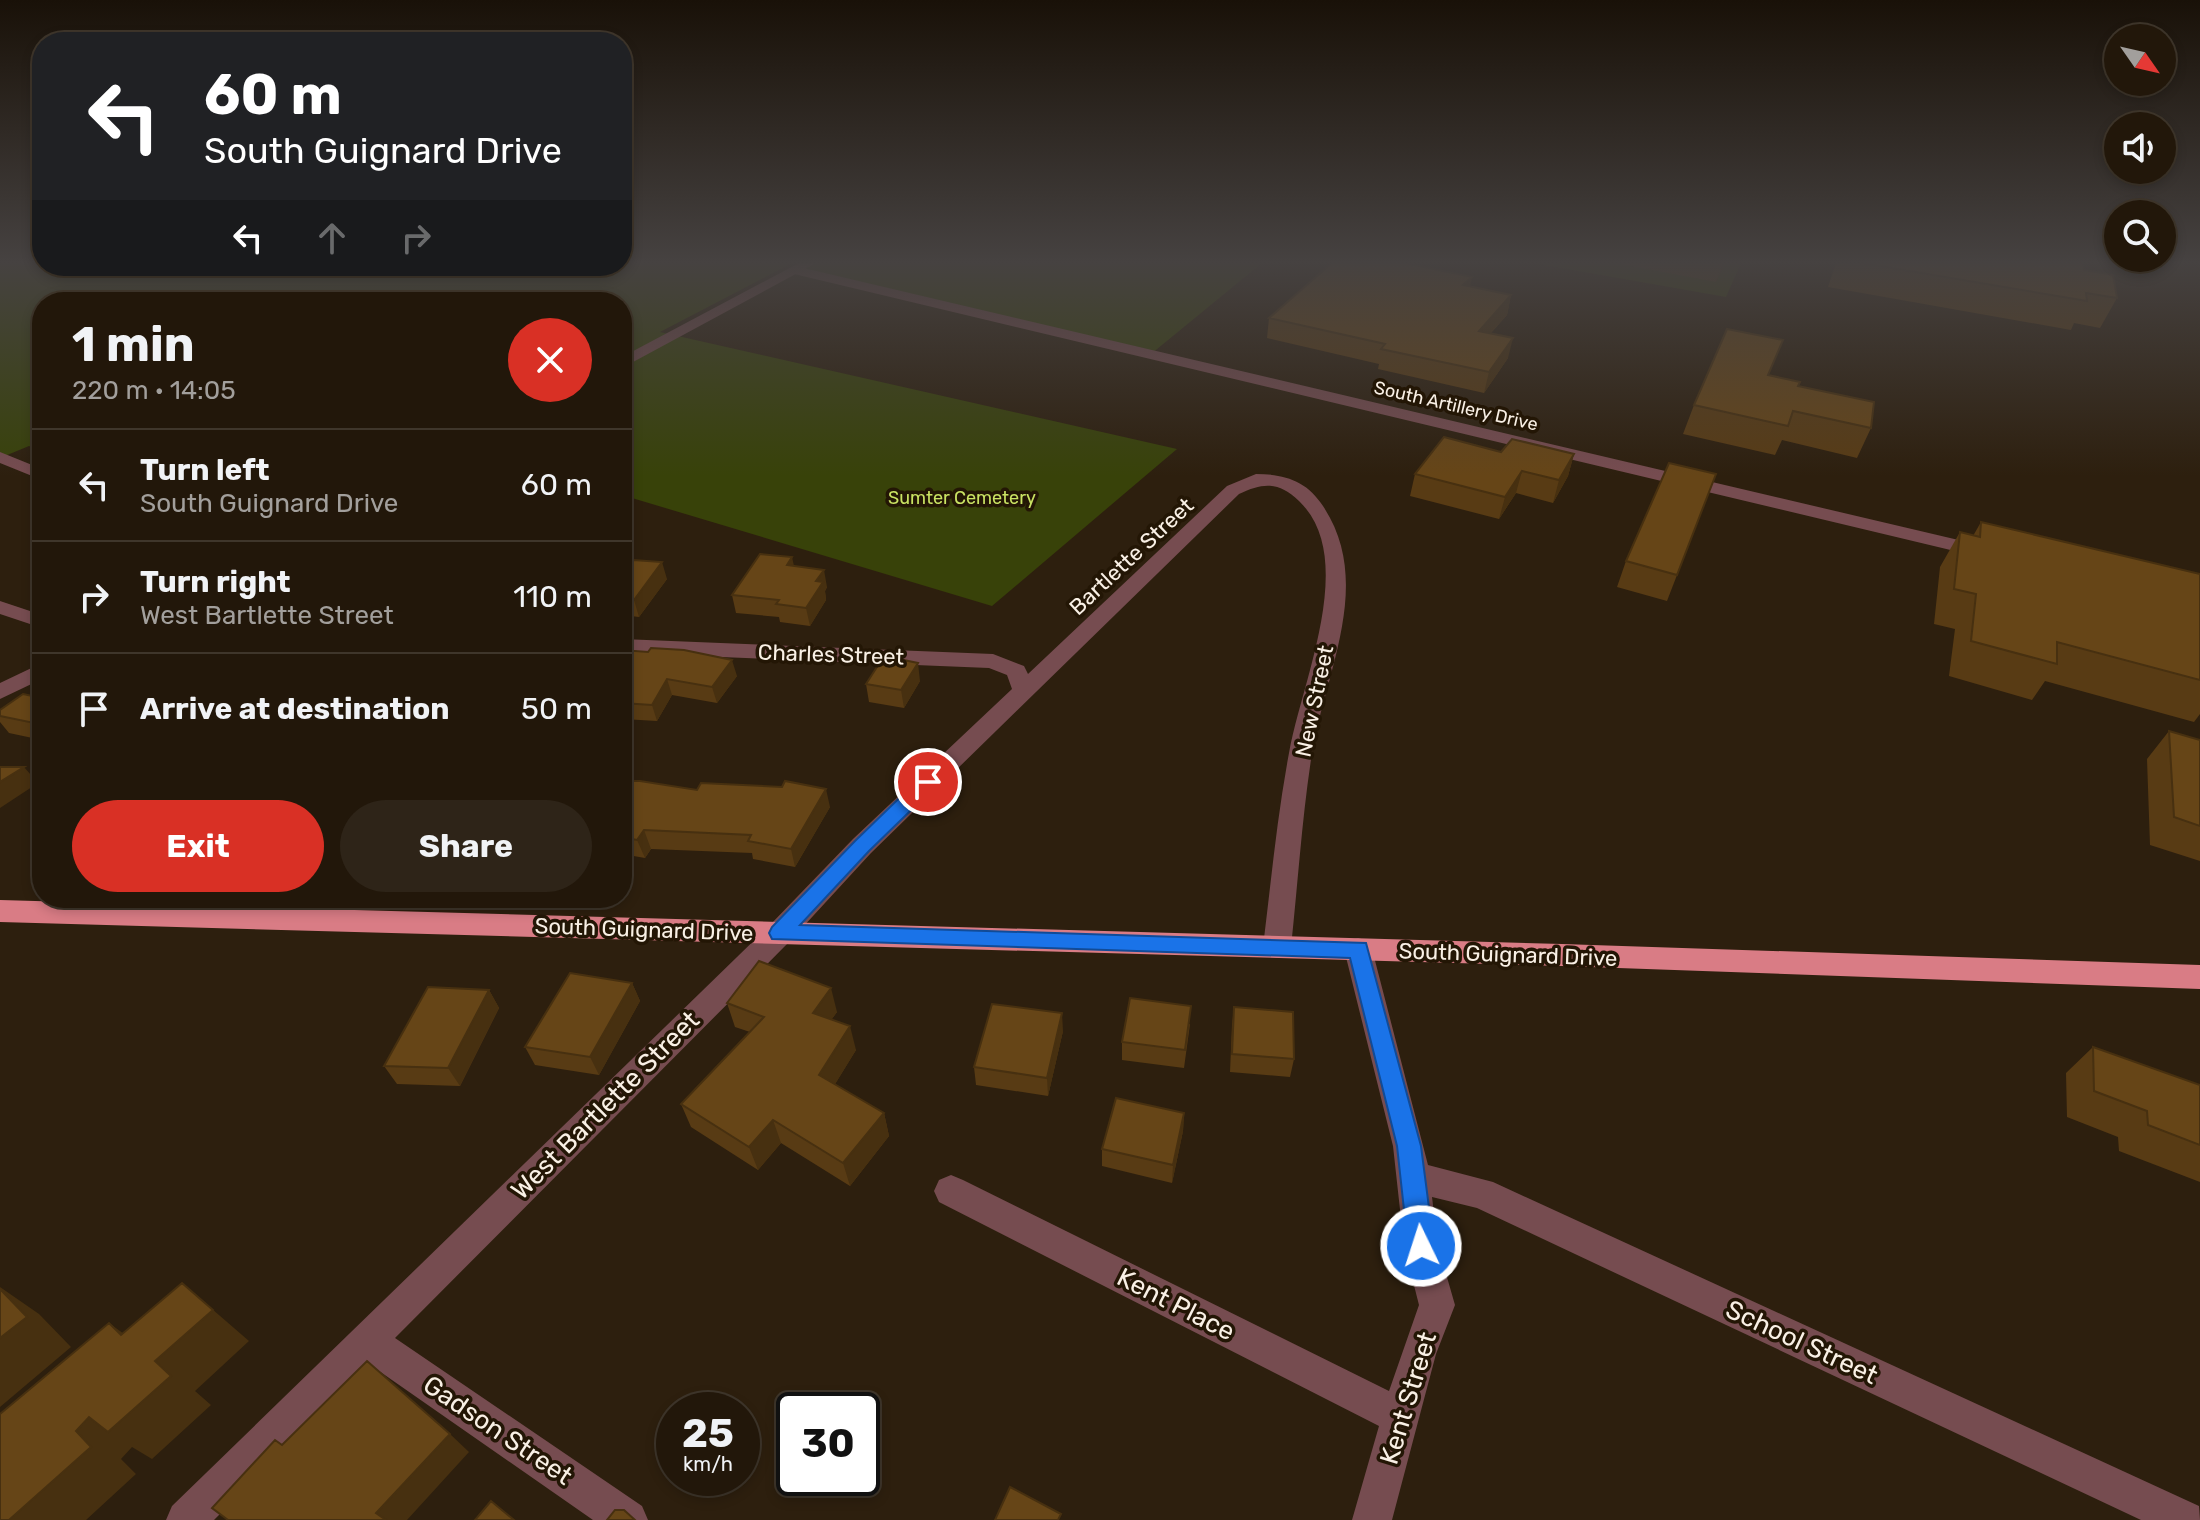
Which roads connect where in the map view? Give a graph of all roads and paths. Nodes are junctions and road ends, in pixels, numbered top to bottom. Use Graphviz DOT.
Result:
graph roads {
  1 [pos="676,334"];
  2 [pos="1080,334"];
  3 [pos="632,358"];
  4 [pos="0,457"];
  5 [pos="32,471"];
  6 [pos="1279,478"];
  7 [pos="2001,556"];
  8 [pos="0,607"];
  9 [pos="32,618"];
  10 [pos="632,646"];
  11 [pos="32,675"];
  12 [pos="1024,690"];
  13 [pos="0,692"];
  14 [pos="0,911"];
  15 [pos="780,933"];
  16 [pos="1277,947"];
  17 [pos="1358,949"];
  18 [pos="2200,977"];
  19 [pos="1414,1177"];
  20 [pos="951,1191"];
  21 [pos="367,1341"];
  22 [pos="1402,1417"];
  23 [pos="186,1520"];
  24 [pos="628,1520"];
  25 [pos="1372,1520"];
  26 [pos="2185,1520"];
  1 -- 3 [label="street"];
  2 -- 7 [label="street, South Artillery Drive"];
  4 -- 5 [label="street"];
  6 -- 12 [label="street, Bartlette Street"];
  6 -- 16 [label="street, New Street"];
  8 -- 9 [label="street"];
  10 -- 12 [label="street, Charles Street"];
  11 -- 13 [label="street"];
  12 -- 15 [label="street, West Bartlette Street"];
  14 -- 15 [label="highway, South Guignard Drive"];
  15 -- 16 [label="highway, South Guignard Drive"];
  15 -- 21 [label="street, West Bartlette Street"];
  16 -- 17 [label="highway, South Guignard Drive"];
  17 -- 18 [label="highway, South Guignard Drive"];
  17 -- 19 [label="street, Kent Street"];
  19 -- 22 [label="street, Kent Street"];
  19 -- 26 [label="street, School Street"];
  20 -- 22 [label="street, Kent Place"];
  21 -- 23 [label="street, West Bartlette Street"];
  21 -- 24 [label="street, Gadson Street"];
  22 -- 25 [label="street, Kent Street"];
}
